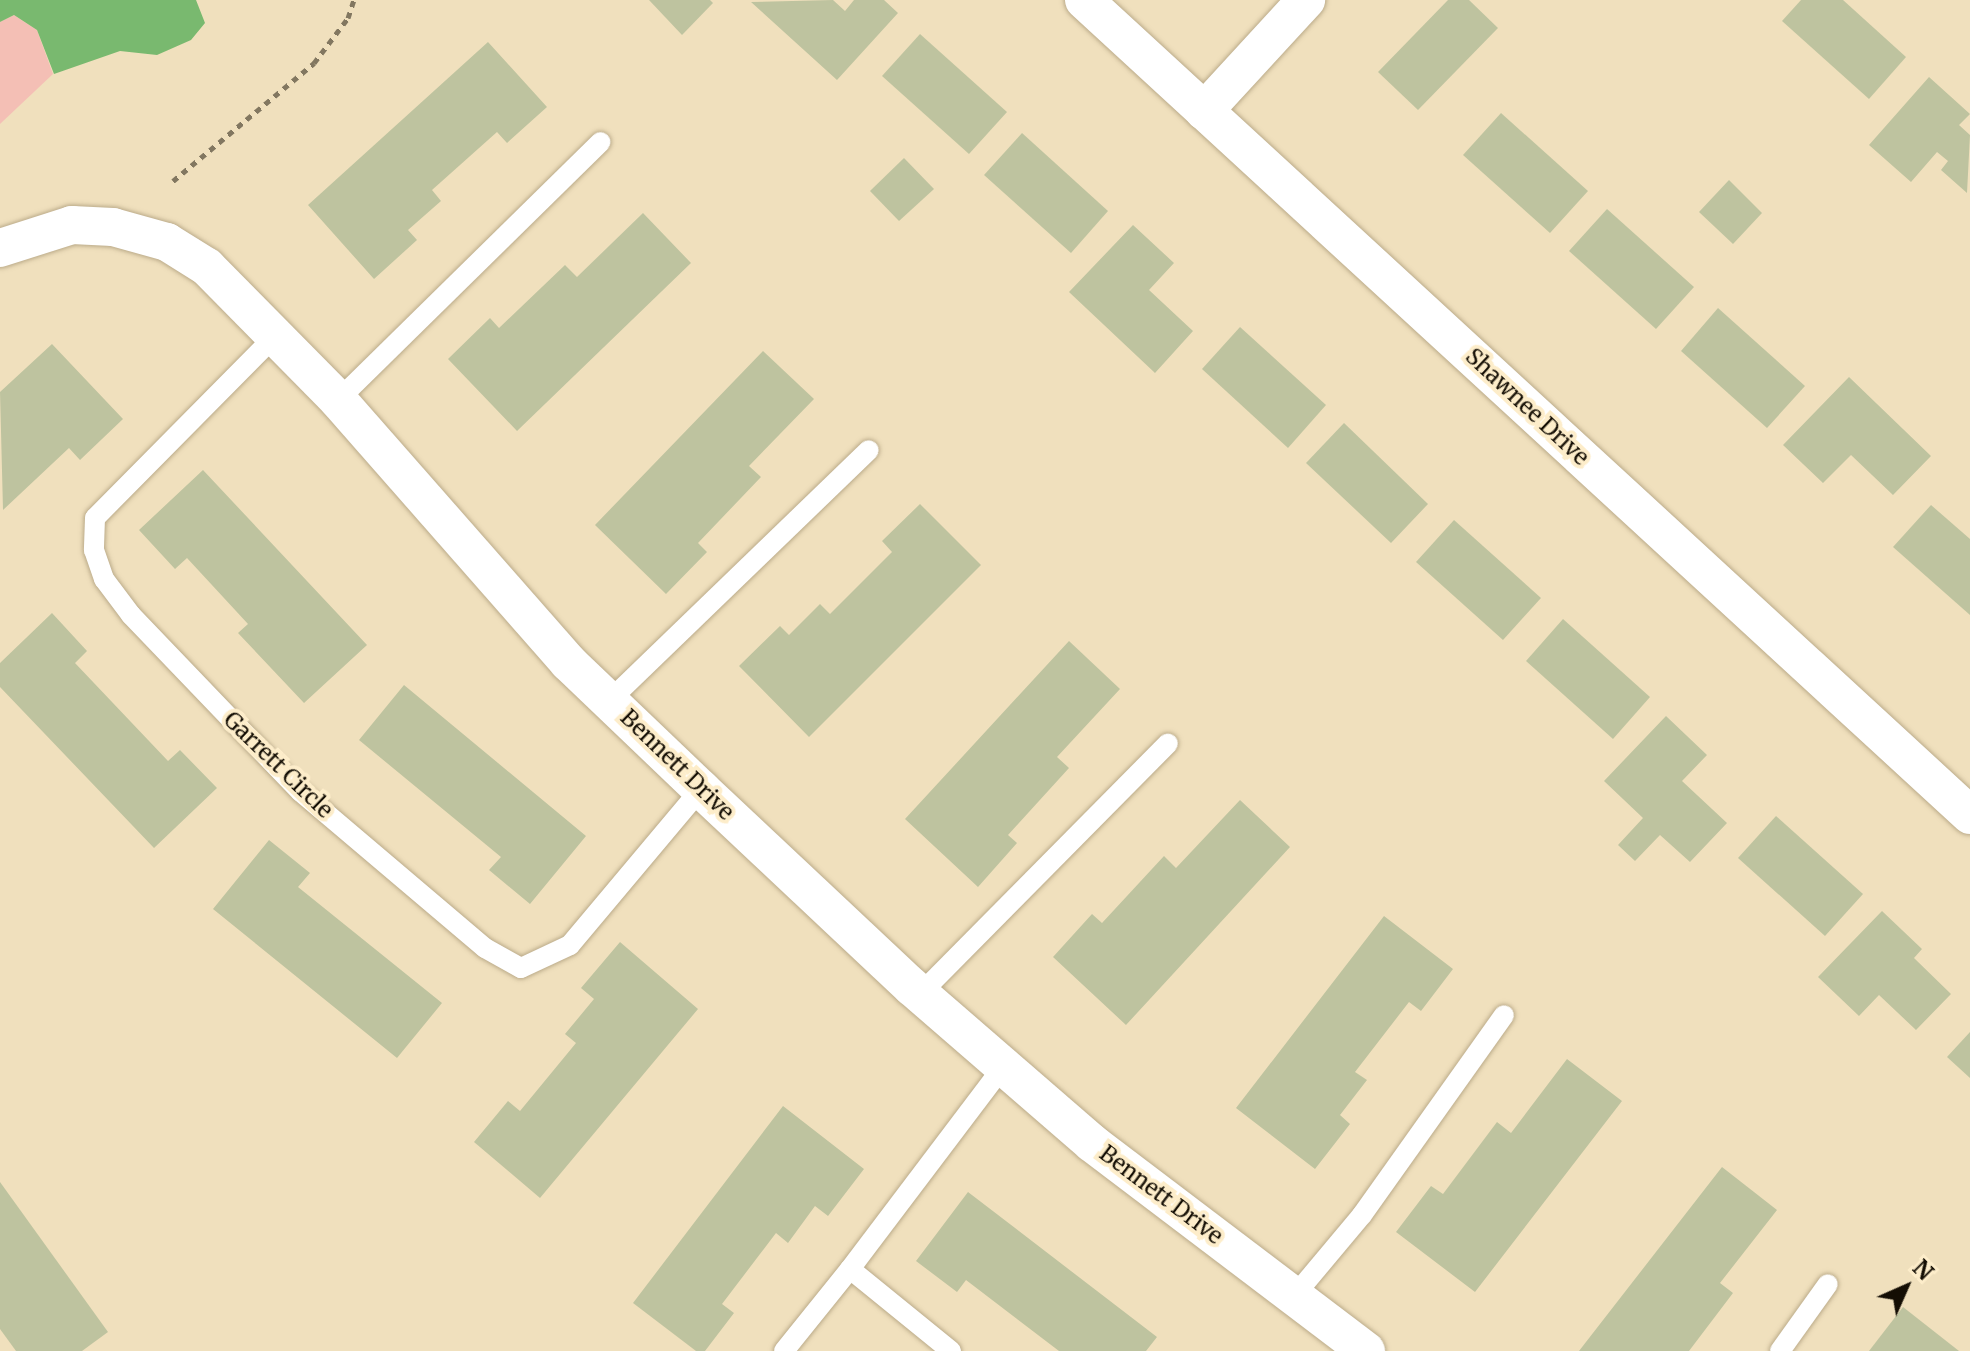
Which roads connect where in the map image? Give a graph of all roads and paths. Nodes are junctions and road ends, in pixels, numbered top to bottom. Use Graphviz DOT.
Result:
graph roads {
  1 [pos="354,0"];
  2 [pos="1084,0"];
  3 [pos="1306,0"];
  4 [pos="1204,111"];
  5 [pos="601,142"];
  6 [pos="173,181"];
  7 [pos="0,248"];
  8 [pos="276,335"];
  9 [pos="338,400"];
  10 [pos="869,450"];
  11 [pos="609,701"];
  12 [pos="1168,743"];
  13 [pos="701,789"];
  14 [pos="1970,815"];
  15 [pos="921,993"];
  16 [pos="1504,1015"];
  17 [pos="1003,1067"];
  18 [pos="850,1269"];
  19 [pos="1828,1284"];
  20 [pos="1295,1295"];
  21 [pos="784,1351"];
  22 [pos="951,1351"];
  23 [pos="1366,1351"];
  24 [pos="1780,1351"];
  1 -- 6 [label="path"];
  2 -- 4 [label="street, Shawnee Drive"];
  3 -- 4 [label="street"];
  4 -- 14 [label="street, Shawnee Drive"];
  5 -- 9 [label="lane"];
  7 -- 8 [label="street, Bennett Drive"];
  8 -- 9 [label="street, Bennett Drive"];
  8 -- 13 [label="lane, Garrett Circle"];
  9 -- 11 [label="street, Bennett Drive"];
  10 -- 11 [label="lane"];
  11 -- 13 [label="street, Bennett Drive"];
  12 -- 15 [label="lane"];
  13 -- 15 [label="street, Bennett Drive"];
  15 -- 17 [label="street, Bennett Drive"];
  16 -- 20 [label="lane"];
  17 -- 18 [label="lane"];
  17 -- 20 [label="street, Bennett Drive"];
  18 -- 21 [label="lane"];
  18 -- 22 [label="lane"];
  19 -- 24 [label="lane"];
  20 -- 23 [label="street, Bennett Drive"];
}
